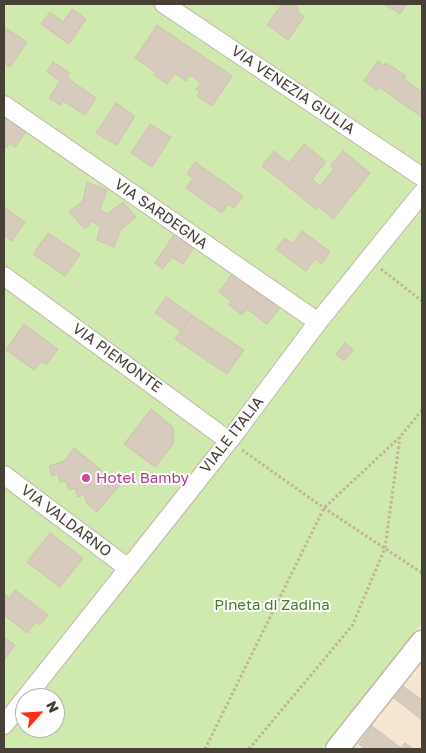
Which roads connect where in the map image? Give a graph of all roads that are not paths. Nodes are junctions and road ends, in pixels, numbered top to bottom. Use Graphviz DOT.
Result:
graph roads {
  1 [pos="164,4"];
  2 [pos="4,105"];
  3 [pos="422,177"];
  4 [pos="422,193"];
  5 [pos="4,276"];
  6 [pos="318,322"];
  7 [pos="229,440"];
  8 [pos="4,475"];
  9 [pos="128,568"];
  10 [pos="422,642"];
  11 [pos="4,724"];
  12 [pos="337,749"];
  1 -- 3 [label="street, VIA VENEZIA GIULIA"];
  2 -- 6 [label="street, VIA SARDEGNA"];
  4 -- 6 [label="street, VIALE ITALIA"];
  5 -- 7 [label="street, VIA PIEMONTE"];
  6 -- 7 [label="street, VIALE ITALIA"];
  7 -- 9 [label="street, VIALE ITALIA"];
  8 -- 9 [label="street, VIA VALDARNO"];
  9 -- 11 [label="street, VIALE ITALIA"];
  10 -- 12 [label="street"];
}
